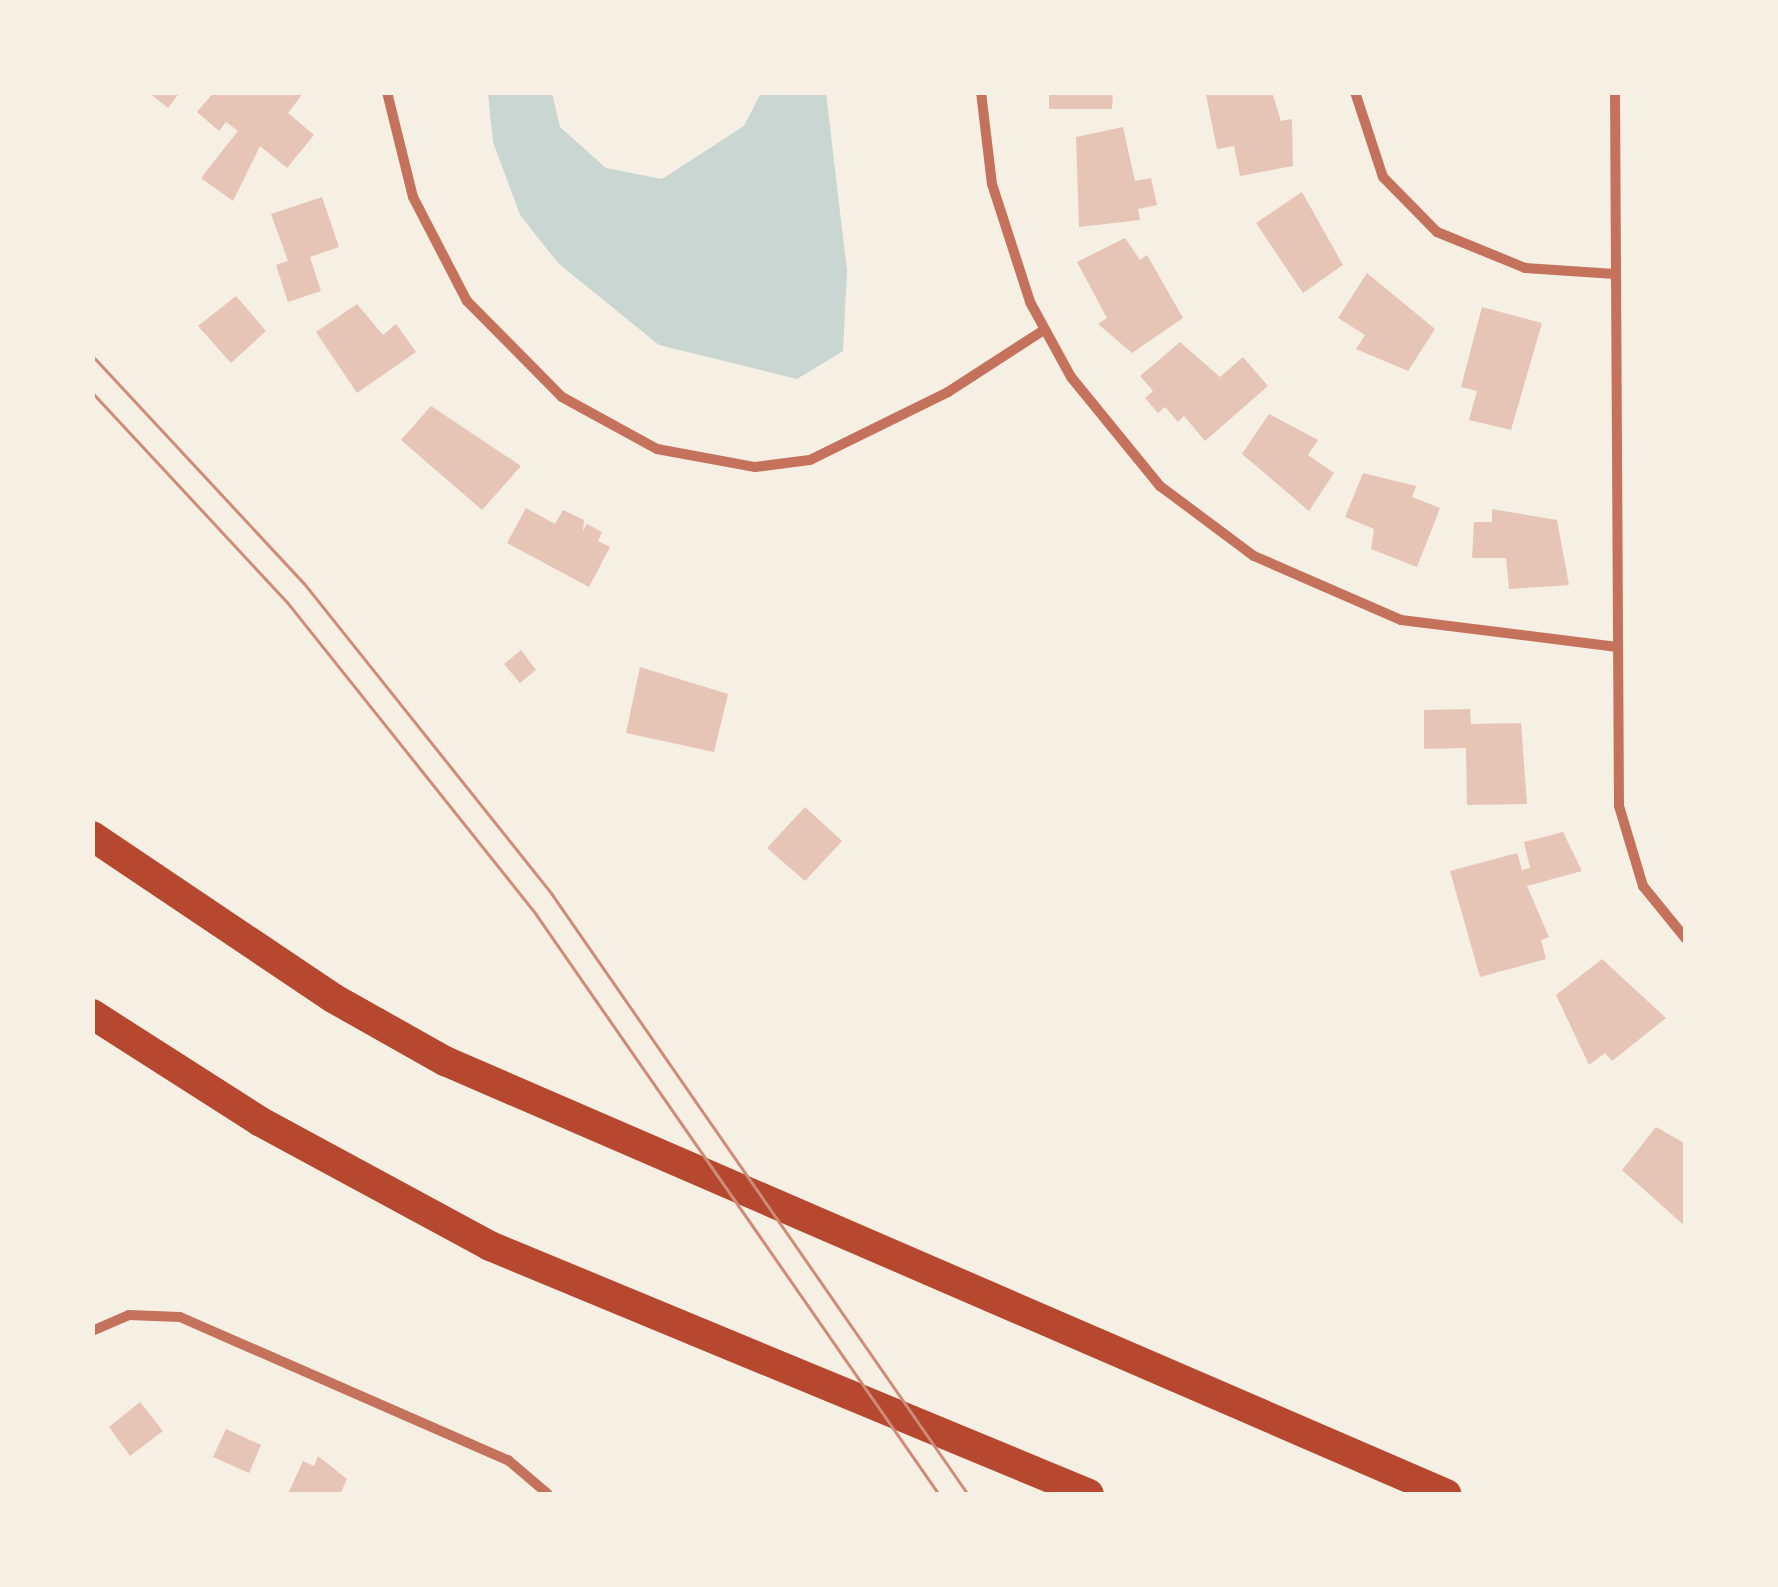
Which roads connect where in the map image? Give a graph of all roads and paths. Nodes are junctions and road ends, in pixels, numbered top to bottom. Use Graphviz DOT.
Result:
graph roads {
  1 [pos="387,92"];
  2 [pos="982,92"];
  3 [pos="1355,92"];
  4 [pos="1615,92"];
  5 [pos="1615,274"];
  6 [pos="1044,330"];
  7 [pos="1617,646"];
  8 [pos="92,836"];
  9 [pos="1686,939"];
  10 [pos="92,1014"];
  11 [pos="92,1331"];
  12 [pos="548,1494"];
  13 [pos="1089,1494"];
  14 [pos="1446,1494"];
  1 -- 6 [label="street"];
  2 -- 6 [label="street"];
  3 -- 5 [label="street"];
  4 -- 5 [label="street"];
  5 -- 7 [label="street"];
  6 -- 7 [label="street"];
  7 -- 9 [label="street"];
  8 -- 14 [label="highway"];
  10 -- 13 [label="highway"];
  11 -- 12 [label="street"];
}
